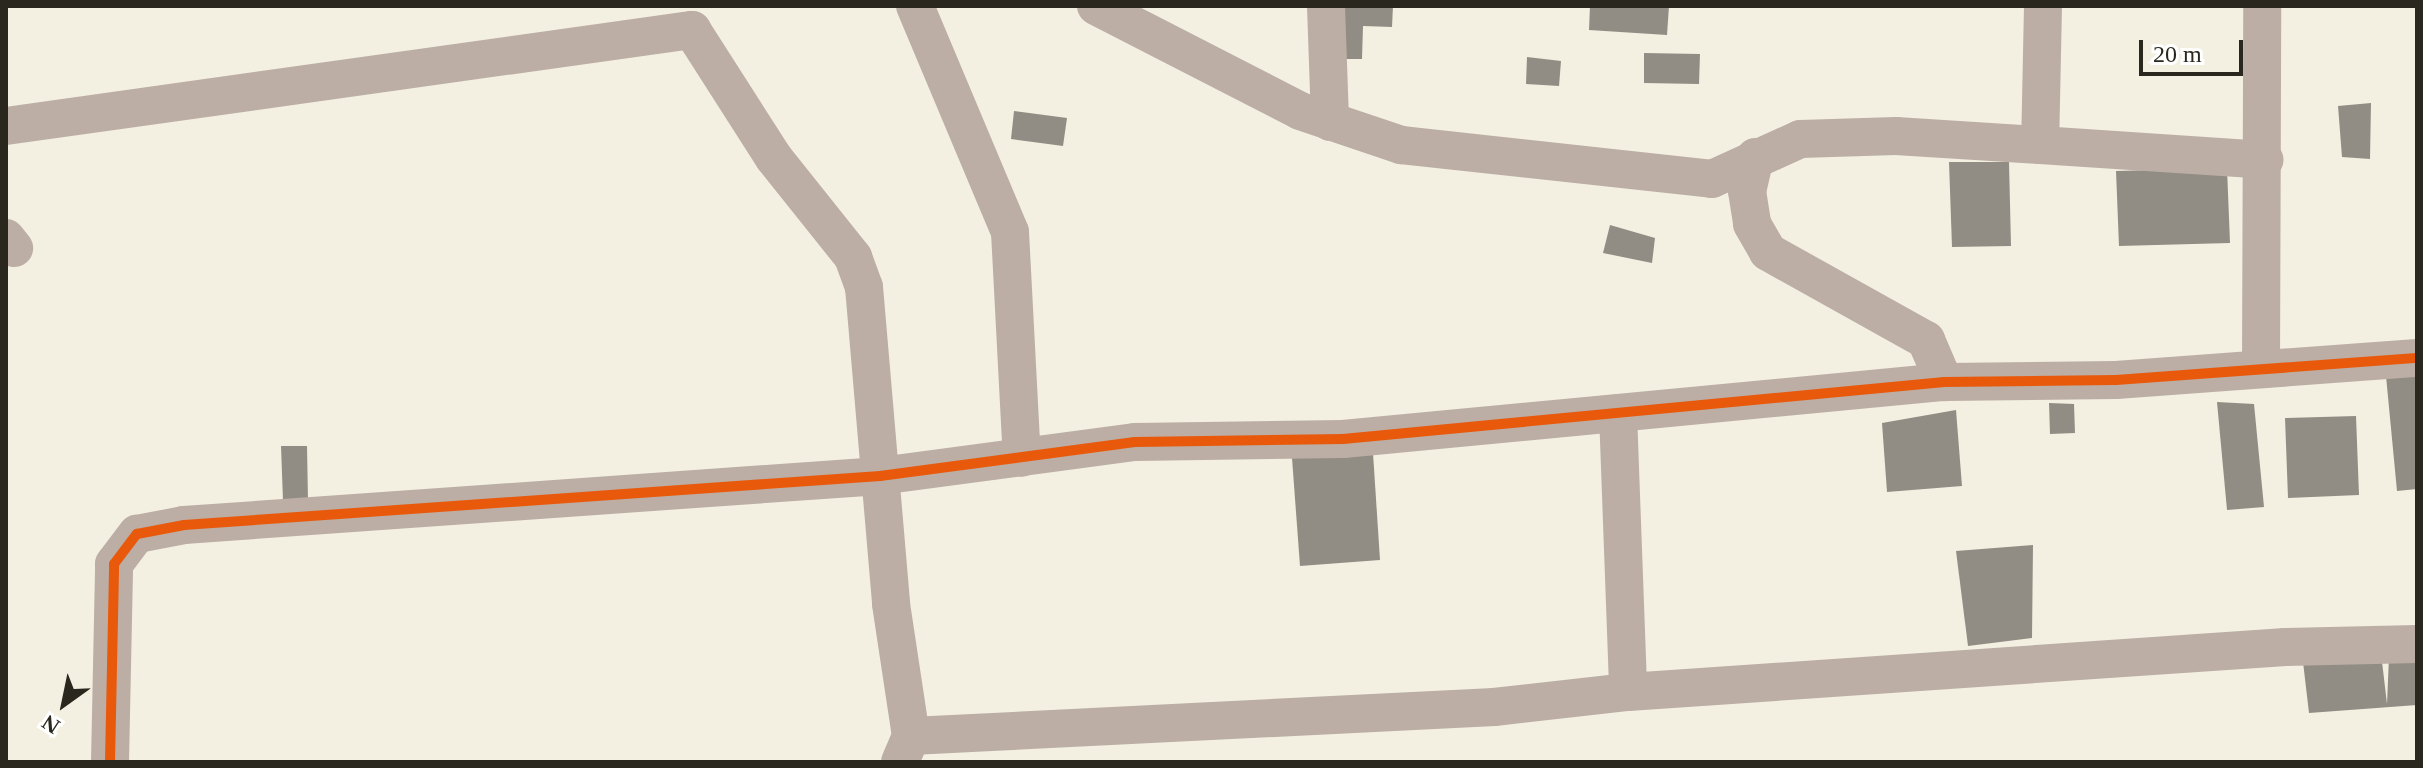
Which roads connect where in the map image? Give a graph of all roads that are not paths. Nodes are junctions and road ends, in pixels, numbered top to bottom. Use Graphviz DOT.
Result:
graph roads {
  1 [pos="915,6"];
  2 [pos="1096,6"];
  3 [pos="1326,6"];
  4 [pos="2043,6"];
  5 [pos="2262,6"];
  6 [pos="697,18"];
  7 [pos="1330,122"];
  8 [pos="6,126"];
  9 [pos="2040,145"];
  10 [pos="1755,157"];
  11 [pos="2264,160"];
  12 [pos="2417,358"];
  13 [pos="2261,367"];
  14 [pos="1944,382"];
  15 [pos="1618,413"];
  16 [pos="1022,458"];
  17 [pos="880,476"];
  18 [pos="2417,644"];
  19 [pos="1628,692"];
  20 [pos="906,749"];
  21 [pos="110,762"];
  1 -- 16 [label="street"];
  2 -- 7 [label="street"];
  3 -- 7 [label="street"];
  4 -- 9 [label="street"];
  5 -- 11 [label="street"];
  6 -- 8 [label="street"];
  6 -- 17 [label="street"];
  7 -- 10 [label="street"];
  9 -- 10 [label="street"];
  9 -- 11 [label="street"];
  10 -- 14 [label="street"];
  11 -- 13 [label="street"];
  12 -- 13 [label="street"];
  13 -- 14 [label="street"];
  14 -- 15 [label="street"];
  15 -- 16 [label="street"];
  15 -- 19 [label="street"];
  16 -- 17 [label="street"];
  17 -- 20 [label="street"];
  17 -- 21 [label="street"];
  18 -- 19 [label="street"];
  19 -- 20 [label="street"];
}
